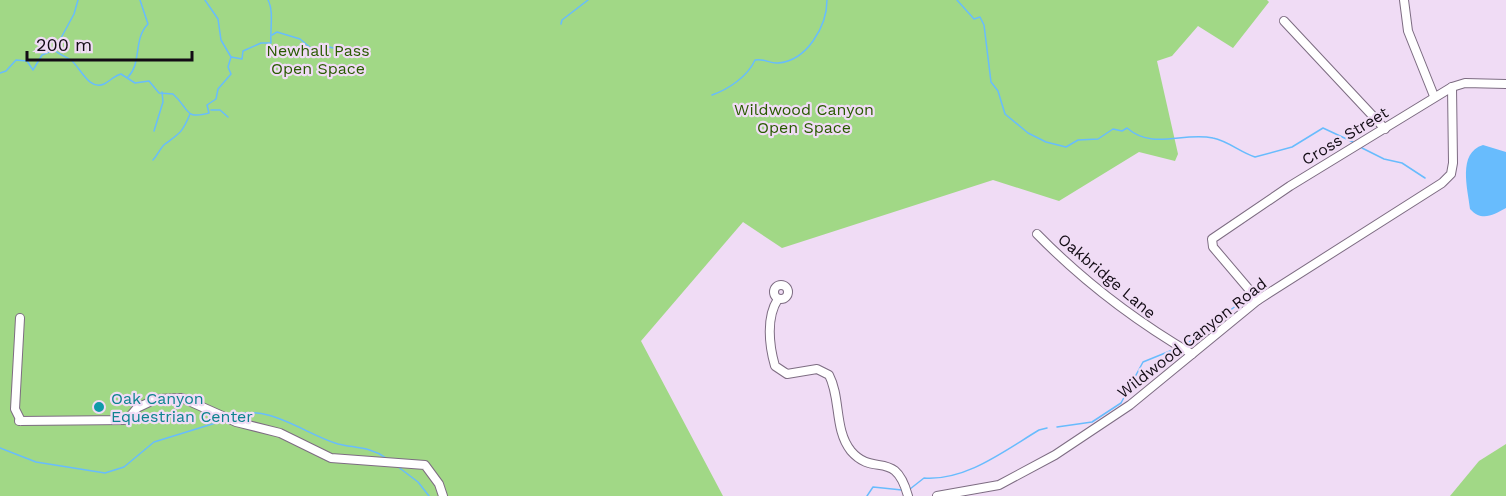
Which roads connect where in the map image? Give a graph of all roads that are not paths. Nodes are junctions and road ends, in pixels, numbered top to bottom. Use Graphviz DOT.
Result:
graph roads {
  1 [pos="1404,0"];
  2 [pos="1284,21"];
  3 [pos="1506,84"];
  4 [pos="1452,87"];
  5 [pos="1434,96"];
  6 [pos="1384,129"];
  7 [pos="1037,234"];
  8 [pos="778,299"];
  9 [pos="1258,300"];
  10 [pos="20,318"];
  11 [pos="1192,354"];
  12 [pos="443,496"];
  13 [pos="908,496"];
  14 [pos="938,496"];
  1 -- 5 [label="street"];
  2 -- 6 [label="street"];
  3 -- 4 [label="street, Cross Street"];
  4 -- 5 [label="street, Cross Street"];
  4 -- 9 [label="street, Wildwood Canyon Road"];
  5 -- 6 [label="street, Cross Street"];
  6 -- 9 [label="street, Cross Street"];
  7 -- 11 [label="street, Oakbridge Lane"];
  8 -- 13 [label="street"];
  9 -- 11 [label="street, Wildwood Canyon Road"];
  10 -- 12 [label="street"];
  11 -- 14 [label="street, Wildwood Canyon Road"];
}
